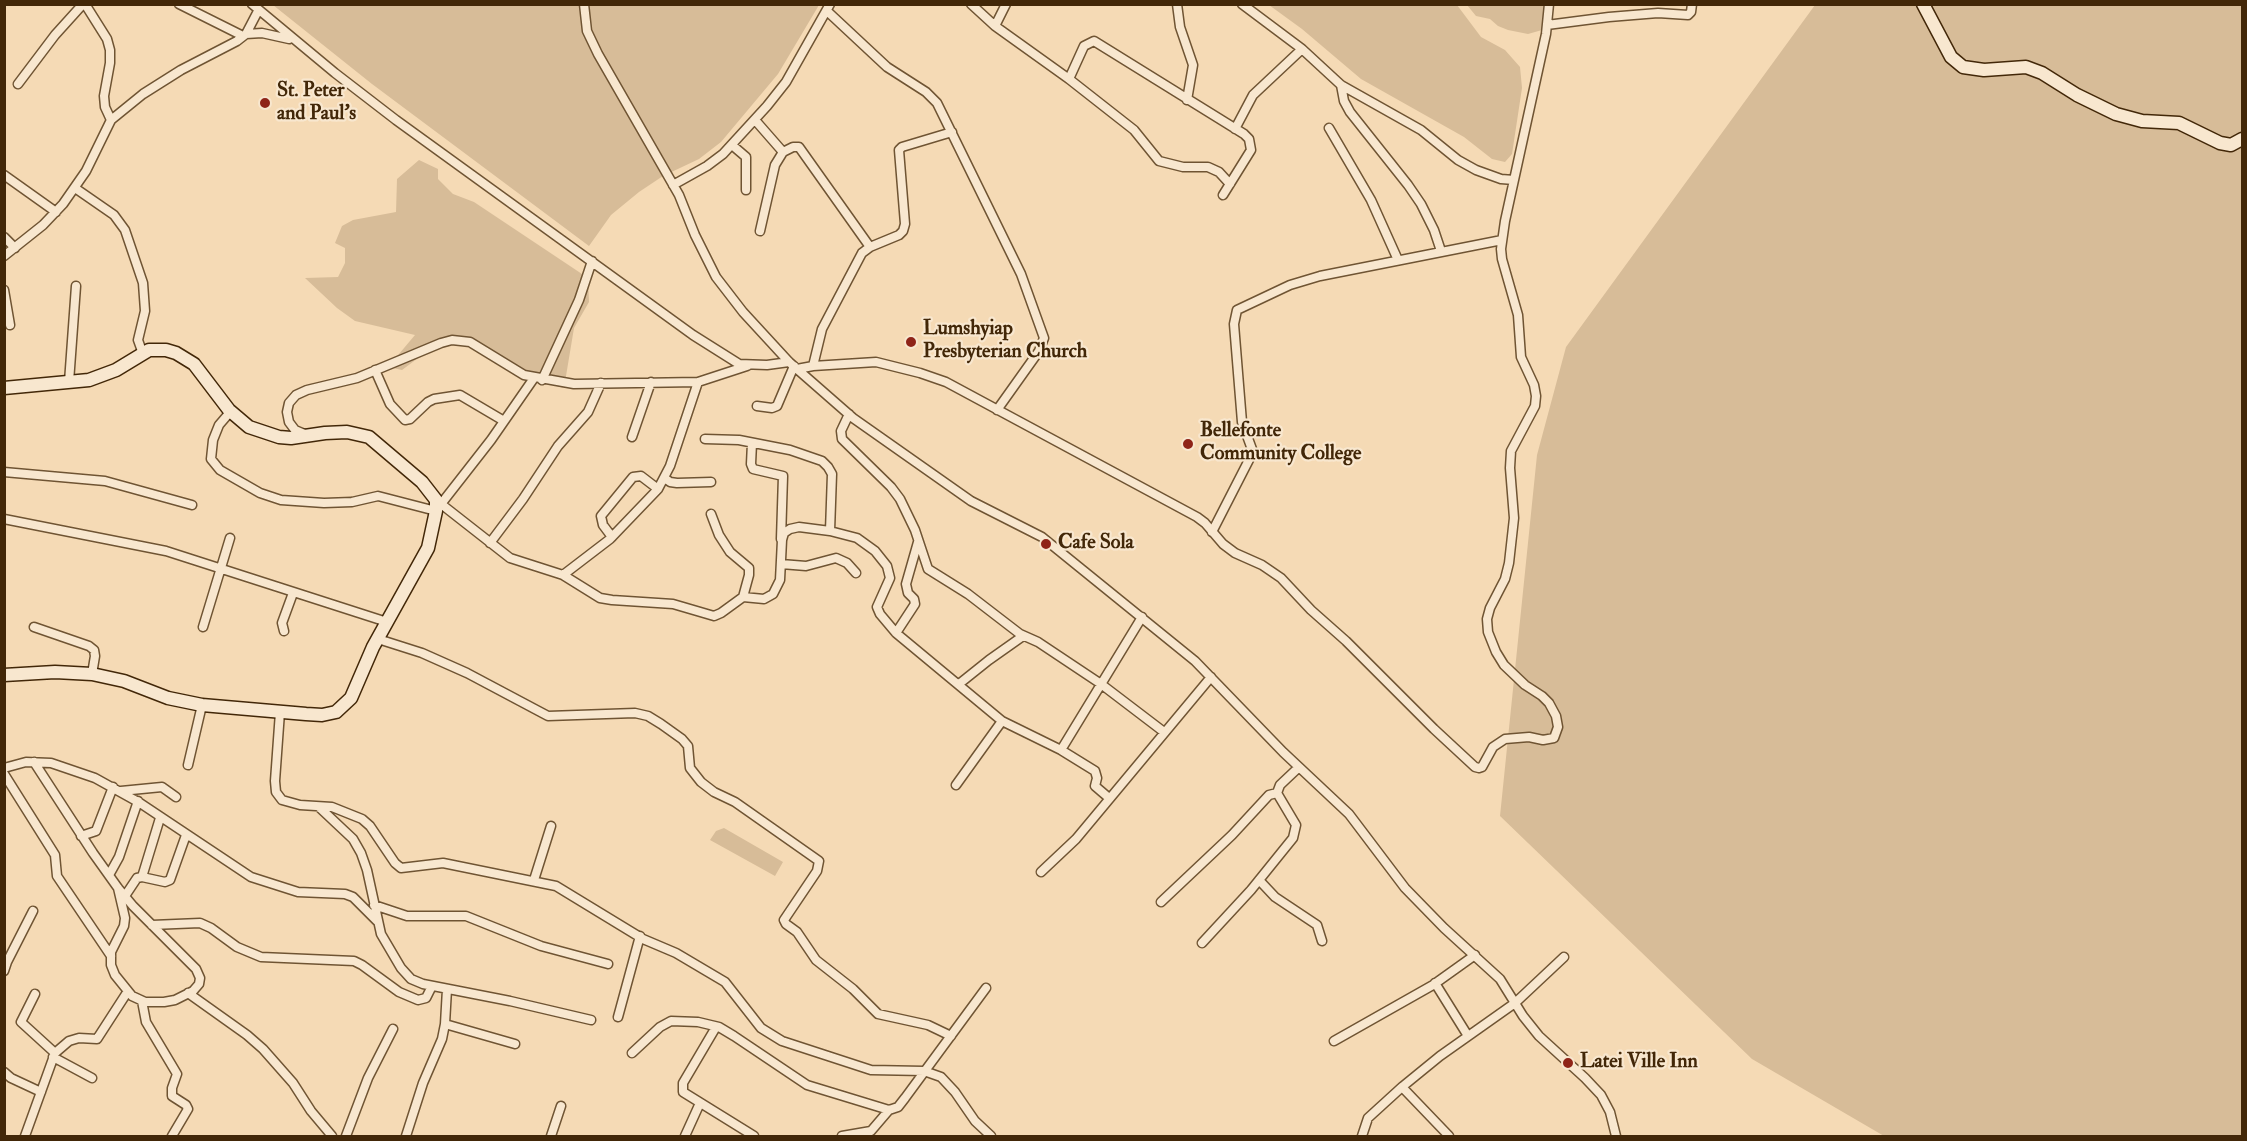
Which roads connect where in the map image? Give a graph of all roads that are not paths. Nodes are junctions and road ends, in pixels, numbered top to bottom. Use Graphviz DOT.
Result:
graph roads {
  1 [pos="84,4"];
  2 [pos="179,4"];
  3 [pos="584,4"];
  4 [pos="971,4"];
  5 [pos="1005,4"];
  6 [pos="1176,4"];
  7 [pos="1242,4"];
  8 [pos="1549,4"];
  9 [pos="1692,4"];
  10 [pos="1923,4"];
  11 [pos="255,8"];
  12 [pos="829,8"];
  13 [pos="1547,25"];
  14 [pos="995,26"];
  15 [pos="244,35"];
  16 [pos="293,40"];
  17 [pos="1302,49"];
  18 [pos="1069,79"];
  19 [pos="18,84"];
  20 [pos="1341,85"];
  21 [pos="1187,100"];
  22 [pos="111,120"];
  23 [pos="755,120"];
  24 [pos="1329,128"];
  25 [pos="1235,129"];
  26 [pos="952,132"];
  27 [pos="2242,139"];
  28 [pos="732,145"];
  29 [pos="783,152"];
  30 [pos="4,175"];
  31 [pos="1514,180"];
  32 [pos="1230,184"];
  33 [pos="673,185"];
  34 [pos="75,188"];
  35 [pos="746,190"];
  36 [pos="1223,195"];
  37 [pos="56,212"];
  38 [pos="760,231"];
  39 [pos="4,237"];
  40 [pos="1502,240"];
  41 [pos="870,247"];
  42 [pos="15,248"];
  43 [pos="1441,251"];
  44 [pos="4,256"];
  45 [pos="1398,260"];
  46 [pos="592,261"];
  47 [pos="76,286"];
  48 [pos="4,290"];
  49 [pos="10,325"];
  50 [pos="143,354"];
  51 [pos="748,366"];
  52 [pos="794,366"];
  53 [pos="813,366"];
  54 [pos="375,370"];
  55 [pos="538,379"];
  56 [pos="69,382"];
  57 [pos="651,382"];
  58 [pos="698,382"];
  59 [pos="601,383"];
  60 [pos="4,388"];
  61 [pos="757,406"];
  62 [pos="997,410"];
  63 [pos="849,414"];
  64 [pos="225,418"];
  65 [pos="504,421"];
  66 [pos="309,436"];
  67 [pos="632,437"];
  68 [pos="705,439"];
  69 [pos="752,443"];
  70 [pos="4,472"];
  71 [pos="665,478"];
  72 [pos="711,482"];
  73 [pos="658,489"];
  74 [pos="192,505"];
  75 [pos="432,506"];
  76 [pos="711,514"];
  77 [pos="4,519"];
  78 [pos="830,531"];
  79 [pos="1212,532"];
  80 [pos="612,537"];
  81 [pos="230,538"];
  82 [pos="782,540"];
  83 [pos="918,541"];
  84 [pos="490,543"];
  85 [pos="781,564"];
  86 [pos="221,570"];
  87 [pos="856,573"];
  88 [pos="563,574"];
  89 [pos="293,593"];
  90 [pos="743,597"];
  91 [pos="1142,617"];
  92 [pos="387,622"];
  93 [pos="34,627"];
  94 [pos="202,627"];
  95 [pos="284,632"];
  96 [pos="897,633"];
  97 [pos="1023,636"];
  98 [pos="378,639"];
  99 [pos="92,674"];
  100 [pos="4,675"];
  101 [pos="1211,677"];
  102 [pos="959,684"];
  103 [pos="1101,684"];
  104 [pos="202,705"];
  105 [pos="280,712"];
  106 [pos="1002,721"];
  107 [pos="1164,732"];
  108 [pos="1060,750"];
  109 [pos="34,762"];
  110 [pos="188,765"];
  111 [pos="4,768"];
  112 [pos="1298,768"];
  113 [pos="4,774"];
  114 [pos="956,785"];
  115 [pos="117,789"];
  116 [pos="1277,793"];
  117 [pos="176,797"];
  118 [pos="1109,798"];
  119 [pos="138,801"];
  120 [pos="318,806"];
  121 [pos="160,818"];
  122 [pos="551,826"];
  123 [pos="186,835"];
  124 [pos="81,836"];
  125 [pos="1041,872"];
  126 [pos="109,875"];
  127 [pos="142,877"];
  128 [pos="534,880"];
  129 [pos="1259,880"];
  130 [pos="118,888"];
  131 [pos="125,896"];
  132 [pos="1161,902"];
  133 [pos="374,905"];
  134 [pos="33,911"];
  135 [pos="377,921"];
  136 [pos="152,925"];
  137 [pos="640,936"];
  138 [pos="1322,941"];
  139 [pos="1202,943"];
  140 [pos="1475,955"];
  141 [pos="111,956"];
  142 [pos="1564,957"];
  143 [pos="608,964"];
  144 [pos="4,971"];
  145 [pos="1435,983"];
  146 [pos="432,986"];
  147 [pos="986,988"];
  148 [pos="447,989"];
  149 [pos="128,991"];
  150 [pos="188,993"];
  151 [pos="35,994"];
  152 [pos="142,1001"];
  153 [pos="1515,1003"];
  154 [pos="618,1017"];
  155 [pos="591,1020"];
  156 [pos="446,1024"];
  157 [pos="716,1027"];
  158 [pos="393,1029"];
  159 [pos="951,1036"];
  160 [pos="1468,1036"];
  161 [pos="1334,1041"];
  162 [pos="515,1044"];
  163 [pos="632,1053"];
  164 [pos="54,1055"];
  165 [pos="924,1071"];
  166 [pos="4,1072"];
  167 [pos="92,1077"];
  168 [pos="1402,1087"];
  169 [pos="41,1092"];
  170 [pos="700,1103"];
  171 [pos="561,1106"];
  172 [pos="889,1110"];
  173 [pos="25,1137"];
  174 [pos="172,1137"];
  175 [pos="332,1137"];
  176 [pos="346,1137"];
  177 [pos="406,1137"];
  178 [pos="551,1137"];
  179 [pos="685,1137"];
  180 [pos="754,1137"];
  181 [pos="842,1137"];
  182 [pos="992,1137"];
  183 [pos="1362,1137"];
  184 [pos="1449,1137"];
  185 [pos="1616,1137"];
  1 -- 19 [label="street"];
  1 -- 22 [label="street"];
  2 -- 15 [label="street"];
  3 -- 33 [label="street"];
  4 -- 14 [label="street"];
  5 -- 14 [label="street"];
  6 -- 21 [label="street"];
  7 -- 17 [label="street"];
  8 -- 13 [label="street"];
  9 -- 13 [label="street"];
  10 -- 27 [label="street"];
  11 -- 15 [label="street"];
  11 -- 16 [label="street"];
  12 -- 23 [label="street"];
  12 -- 26 [label="street"];
  13 -- 31 [label="street"];
  14 -- 18 [label="street"];
  15 -- 16 [label="street"];
  15 -- 22 [label="street"];
  16 -- 46 [label="street"];
  17 -- 20 [label="street"];
  17 -- 25 [label="street"];
  18 -- 21 [label="street"];
  18 -- 32 [label="street"];
  20 -- 31 [label="street"];
  20 -- 43 [label="street"];
  21 -- 25 [label="street"];
  22 -- 34 [label="street"];
  23 -- 28 [label="street"];
  23 -- 29 [label="street"];
  24 -- 45 [label="street"];
  25 -- 32 [label="street"];
  26 -- 41 [label="street"];
  26 -- 62 [label="street"];
  28 -- 33 [label="street"];
  28 -- 35 [label="street"];
  29 -- 38 [label="street"];
  29 -- 41 [label="street"];
  30 -- 37 [label="street"];
  31 -- 40 [label="street"];
  32 -- 36 [label="street"];
  33 -- 52 [label="street"];
  34 -- 37 [label="street"];
  34 -- 50 [label="street"];
  37 -- 42 [label="street"];
  39 -- 42 [label="street"];
  40 -- 43 [label="street"];
  40 -- 79 [label="street"];
  41 -- 53 [label="street"];
  42 -- 44 [label="street"];
  43 -- 45 [label="street"];
  45 -- 79 [label="street"];
  46 -- 51 [label="street"];
  46 -- 55 [label="street"];
  47 -- 56 [label="street"];
  48 -- 49 [label="street"];
  50 -- 56 [label="street"];
  50 -- 64 [label="street"];
  51 -- 52 [label="street"];
  51 -- 58 [label="street"];
  52 -- 53 [label="street"];
  52 -- 61 [label="street"];
  52 -- 63 [label="street"];
  53 -- 62 [label="street"];
  54 -- 55 [label="street"];
  54 -- 65 [label="street"];
  54 -- 66 [label="street"];
  55 -- 59 [label="street"];
  55 -- 65 [label="street"];
  56 -- 60 [label="street"];
  57 -- 58 [label="street"];
  57 -- 59 [label="street"];
  57 -- 67 [label="street"];
  58 -- 71 [label="street"];
  59 -- 84 [label="street"];
  62 -- 79 [label="street"];
  63 -- 83 [label="street"];
  63 -- 91 [label="street"];
  64 -- 66 [label="street"];
  64 -- 75 [label="street"];
  65 -- 75 [label="street"];
  66 -- 75 [label="street"];
  68 -- 69 [label="street"];
  69 -- 78 [label="street"];
  69 -- 82 [label="street"];
  70 -- 74 [label="street"];
  71 -- 72 [label="street"];
  71 -- 73 [label="street"];
  73 -- 80 [label="street"];
  73 -- 80 [label="street"];
  75 -- 84 [label="street"];
  75 -- 92 [label="street"];
  76 -- 90 [label="street"];
  77 -- 86 [label="street"];
  78 -- 82 [label="street"];
  78 -- 96 [label="street"];
  80 -- 88 [label="street"];
  81 -- 86 [label="street"];
  82 -- 85 [label="street"];
  83 -- 96 [label="street"];
  83 -- 97 [label="street"];
  84 -- 88 [label="street"];
  85 -- 87 [label="street"];
  85 -- 90 [label="street"];
  86 -- 89 [label="street"];
  86 -- 94 [label="street"];
  88 -- 90 [label="street"];
  89 -- 92 [label="street"];
  89 -- 95 [label="street"];
  91 -- 101 [label="street"];
  91 -- 103 [label="street"];
  92 -- 98 [label="street"];
  93 -- 99 [label="street"];
  96 -- 102 [label="street"];
  97 -- 102 [label="street"];
  97 -- 103 [label="street"];
  98 -- 105 [label="street"];
  98 -- 159 [label="street"];
  99 -- 100 [label="street"];
  99 -- 104 [label="street"];
  101 -- 107 [label="street"];
  101 -- 112 [label="street"];
  102 -- 106 [label="street"];
  103 -- 107 [label="street"];
  103 -- 108 [label="street"];
  104 -- 105 [label="street"];
  104 -- 110 [label="street"];
  105 -- 120 [label="street"];
  106 -- 108 [label="street"];
  106 -- 114 [label="street"];
  107 -- 118 [label="street"];
  108 -- 118 [label="street"];
  109 -- 111 [label="street"];
  109 -- 115 [label="street"];
  109 -- 124 [label="street"];
  112 -- 116 [label="street"];
  112 -- 140 [label="street"];
  113 -- 141 [label="street"];
  115 -- 117 [label="street"];
  115 -- 119 [label="street"];
  115 -- 124 [label="street"];
  116 -- 129 [label="street"];
  116 -- 132 [label="street"];
  118 -- 125 [label="street"];
  119 -- 121 [label="street"];
  119 -- 126 [label="street"];
  120 -- 128 [label="street"];
  120 -- 133 [label="street"];
  121 -- 123 [label="street"];
  121 -- 127 [label="street"];
  122 -- 128 [label="street"];
  123 -- 127 [label="street"];
  123 -- 135 [label="street"];
  124 -- 126 [label="street"];
  126 -- 130 [label="street"];
  127 -- 131 [label="street"];
  128 -- 137 [label="street"];
  129 -- 138 [label="street"];
  129 -- 139 [label="street"];
  130 -- 131 [label="street"];
  130 -- 141 [label="street"];
  131 -- 136 [label="street"];
  133 -- 135 [label="street"];
  133 -- 143 [label="street"];
  134 -- 144 [label="street"];
  135 -- 146 [label="street"];
  136 -- 146 [label="street"];
  136 -- 150 [label="street"];
  137 -- 154 [label="street"];
  137 -- 165 [label="street"];
  140 -- 145 [label="street"];
  140 -- 153 [label="street"];
  141 -- 149 [label="street"];
  142 -- 153 [label="street"];
  145 -- 160 [label="street"];
  145 -- 161 [label="street"];
  146 -- 148 [label="street"];
  147 -- 159 [label="street"];
  148 -- 155 [label="street"];
  148 -- 156 [label="street"];
  149 -- 152 [label="street"];
  149 -- 164 [label="street"];
  150 -- 152 [label="street"];
  150 -- 175 [label="street"];
  151 -- 164 [label="street"];
  152 -- 174 [label="street"];
  153 -- 160 [label="street"];
  153 -- 185 [label="street"];
  156 -- 162 [label="street"];
  156 -- 177 [label="street"];
  157 -- 163 [label="street"];
  157 -- 170 [label="street"];
  157 -- 172 [label="street"];
  158 -- 176 [label="street"];
  159 -- 165 [label="street"];
  160 -- 168 [label="street"];
  164 -- 167 [label="street"];
  164 -- 169 [label="street"];
  165 -- 172 [label="street"];
  165 -- 182 [label="street"];
  166 -- 169 [label="street"];
  168 -- 183 [label="street"];
  168 -- 184 [label="street"];
  169 -- 173 [label="street"];
  170 -- 179 [label="street"];
  170 -- 180 [label="street"];
  171 -- 178 [label="street"];
  172 -- 181 [label="street"];
}
